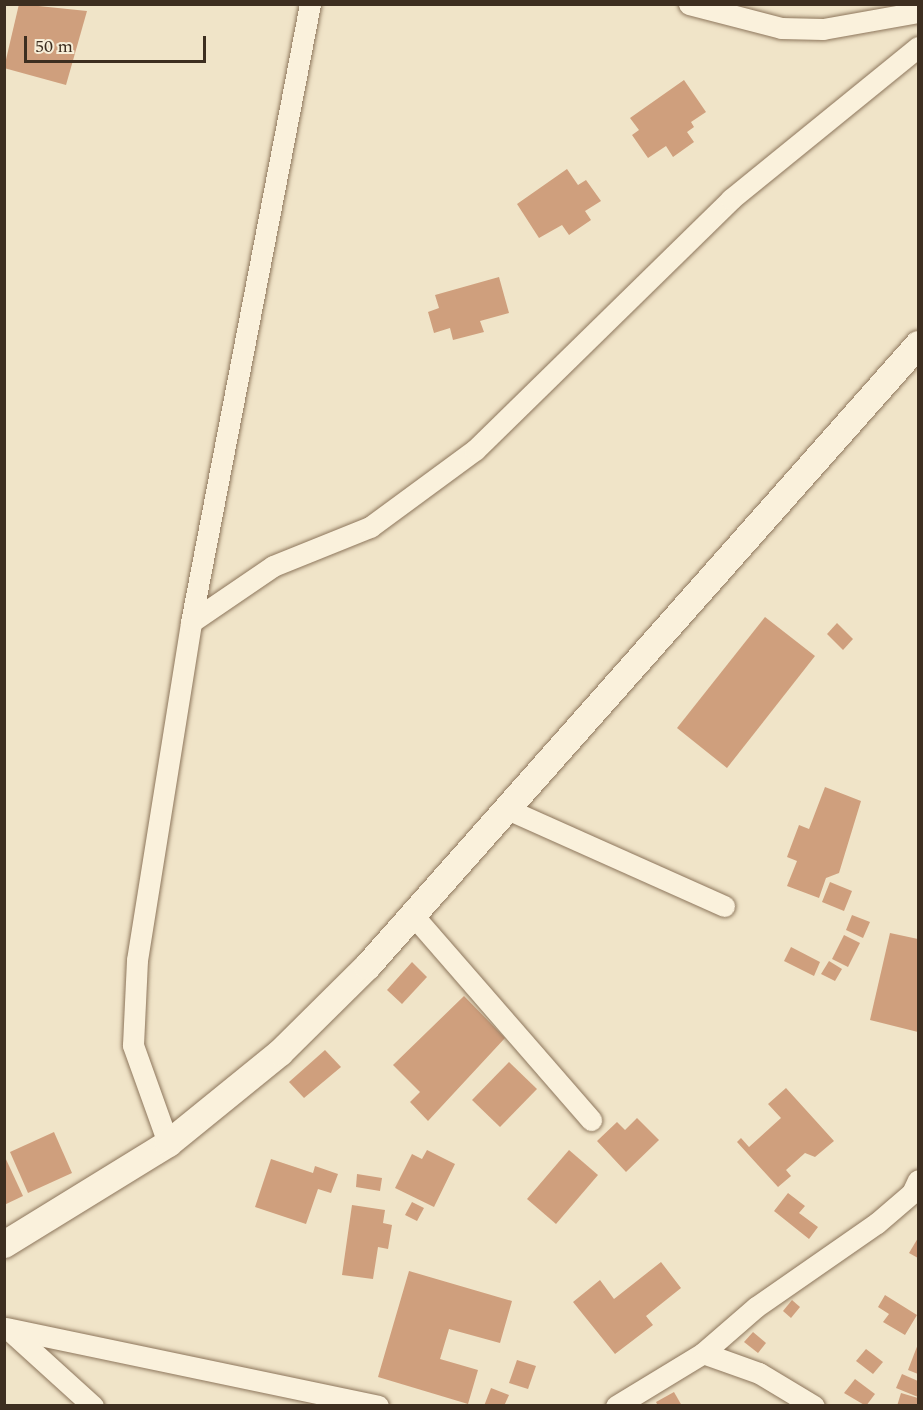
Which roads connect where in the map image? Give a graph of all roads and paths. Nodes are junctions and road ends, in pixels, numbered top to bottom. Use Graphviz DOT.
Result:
graph roads {
  1 [pos="310,4"];
  2 [pos="689,4"];
  3 [pos="918,12"];
  4 [pos="918,47"];
  5 [pos="918,344"];
  6 [pos="192,622"];
  7 [pos="505,808"];
  8 [pos="724,906"];
  9 [pos="412,914"];
  10 [pos="591,1120"];
  11 [pos="168,1143"];
  12 [pos="918,1180"];
  13 [pos="4,1244"];
  14 [pos="5,1328"];
  15 [pos="703,1353"];
  16 [pos="93,1406"];
  17 [pos="378,1406"];
  18 [pos="616,1406"];
  19 [pos="814,1406"];
  1 -- 6 [label="street"];
  2 -- 3 [label="street"];
  4 -- 6 [label="street"];
  5 -- 7 [label="street"];
  6 -- 11 [label="street"];
  7 -- 8 [label="street"];
  7 -- 9 [label="street"];
  9 -- 10 [label="street"];
  9 -- 11 [label="street"];
  11 -- 13 [label="street"];
  12 -- 15 [label="street"];
  14 -- 16 [label="street"];
  14 -- 17 [label="street"];
  15 -- 18 [label="street"];
  15 -- 19 [label="street"];
}
